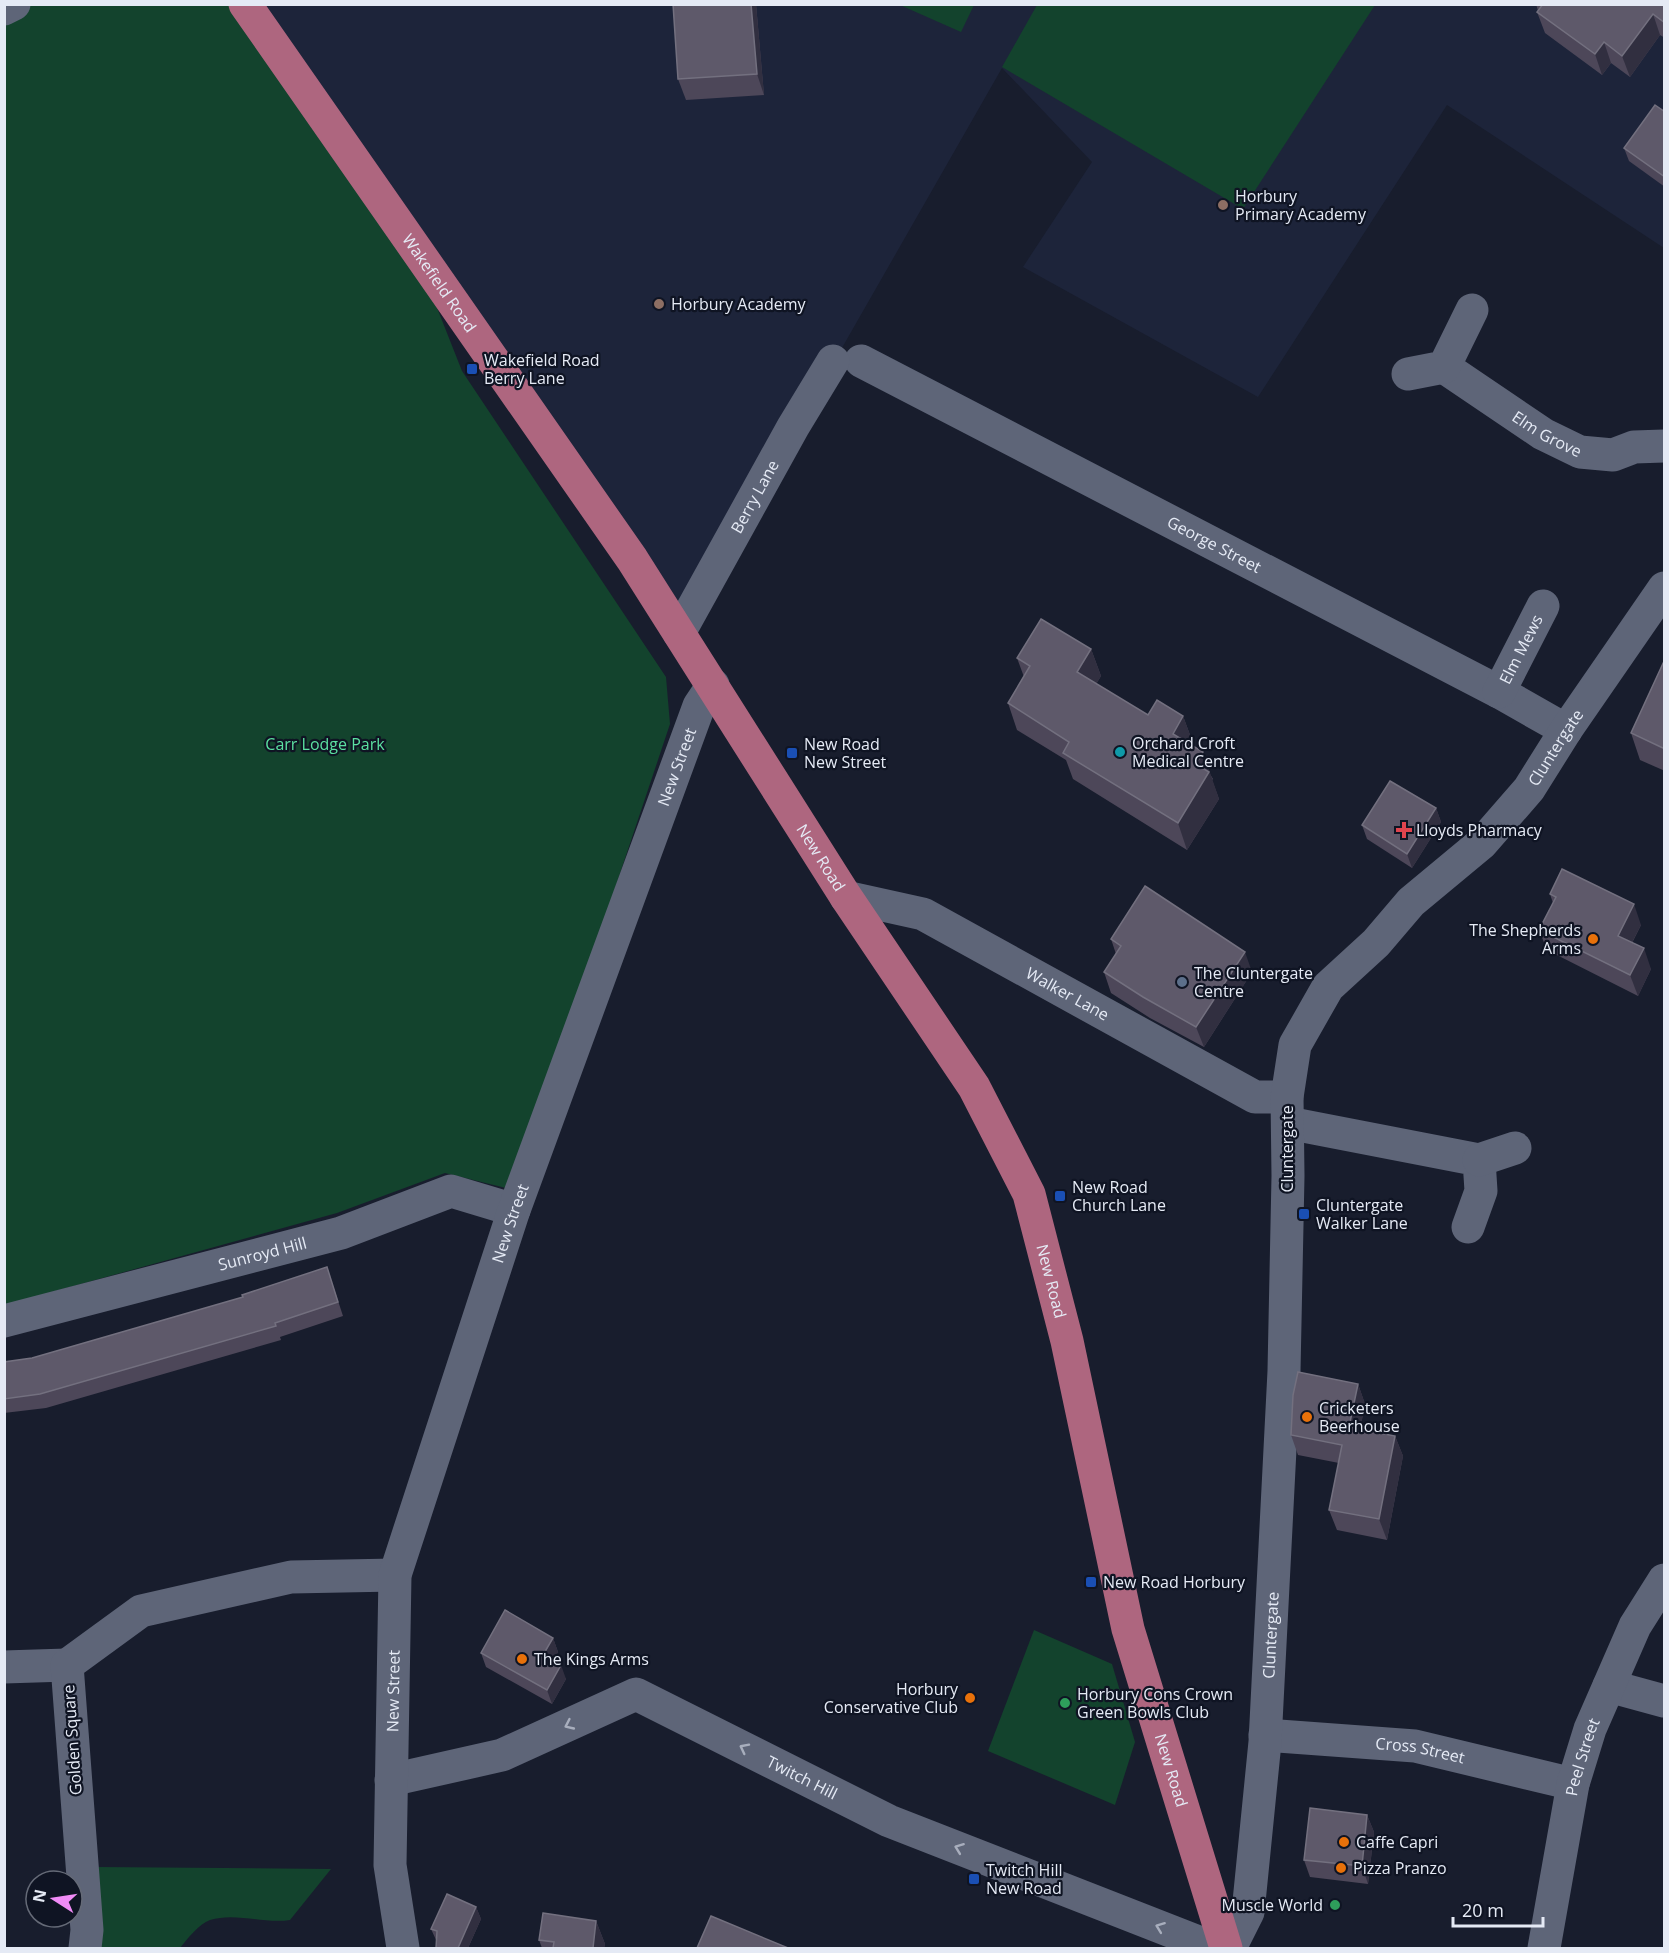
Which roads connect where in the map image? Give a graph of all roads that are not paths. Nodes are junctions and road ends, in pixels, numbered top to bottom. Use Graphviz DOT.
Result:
graph roads {
  1 [pos="14,4"];
  2 [pos="245,4"];
  3 [pos="4,9"];
  4 [pos="1472,310"];
  5 [pos="847,361"];
  6 [pos="1444,368"];
  7 [pos="1408,374"];
  8 [pos="1665,446"];
  9 [pos="1665,588"];
  10 [pos="1543,606"];
  11 [pos="679,633"];
  12 [pos="712,684"];
  13 [pos="1499,692"];
  14 [pos="1566,730"];
  15 [pos="846,897"];
  16 [pos="1287,1110"];
  17 [pos="1515,1148"];
  18 [pos="1479,1160"];
  19 [pos="514,1210"];
  20 [pos="1468,1227"];
  21 [pos="4,1321"];
  22 [pos="395,1575"];
  23 [pos="1665,1580"];
  24 [pos="67,1665"];
  25 [pos="4,1666"];
  26 [pos="1609,1686"];
  27 [pos="1665,1701"];
  28 [pos="1265,1735"];
  29 [pos="391,1780"];
  30 [pos="1573,1784"];
  31 [pos="85,1948"];
  32 [pos="404,1948"];
  33 [pos="1214,1948"];
  34 [pos="1228,1948"];
  35 [pos="1544,1948"];
  1 -- 3 [label="street"];
  2 -- 11 [label="main road, Wakefield Road"];
  4 -- 6 [label="street"];
  5 -- 11 [label="street, Berry Lane"];
  5 -- 13 [label="street, George Street"];
  6 -- 7 [label="street"];
  6 -- 8 [label="street, Elm Grove"];
  9 -- 14 [label="street, Cluntergate"];
  10 -- 13 [label="street, Elm Mews"];
  11 -- 12 [label="main road, Wakefield Road"];
  12 -- 15 [label="main road, New Road"];
  12 -- 19 [label="street, New Street"];
  13 -- 14 [label="street, George Street"];
  14 -- 16 [label="street, Cluntergate"];
  15 -- 16 [label="street, Walker Lane"];
  15 -- 34 [label="main road, New Road"];
  16 -- 18 [label="street, Walker Lane"];
  16 -- 28 [label="street, Cluntergate"];
  17 -- 18 [label="street"];
  18 -- 20 [label="street"];
  19 -- 21 [label="street, Sunroyd Hill"];
  19 -- 22 [label="street, New Street"];
  22 -- 24 [label="street, Golden Square"];
  22 -- 29 [label="street, New Street"];
  23 -- 26 [label="street, Peel Street"];
  24 -- 25 [label="street"];
  24 -- 31 [label="street, Golden Square"];
  26 -- 27 [label="street"];
  26 -- 30 [label="street, Peel Street"];
  28 -- 30 [label="street, Cross Street"];
  28 -- 34 [label="street, Cluntergate"];
  29 -- 32 [label="street, New Street"];
  33 -- 29 [label="street, Twitch Hill, one-way"];
  30 -- 35 [label="street, Peel Street"];
}
